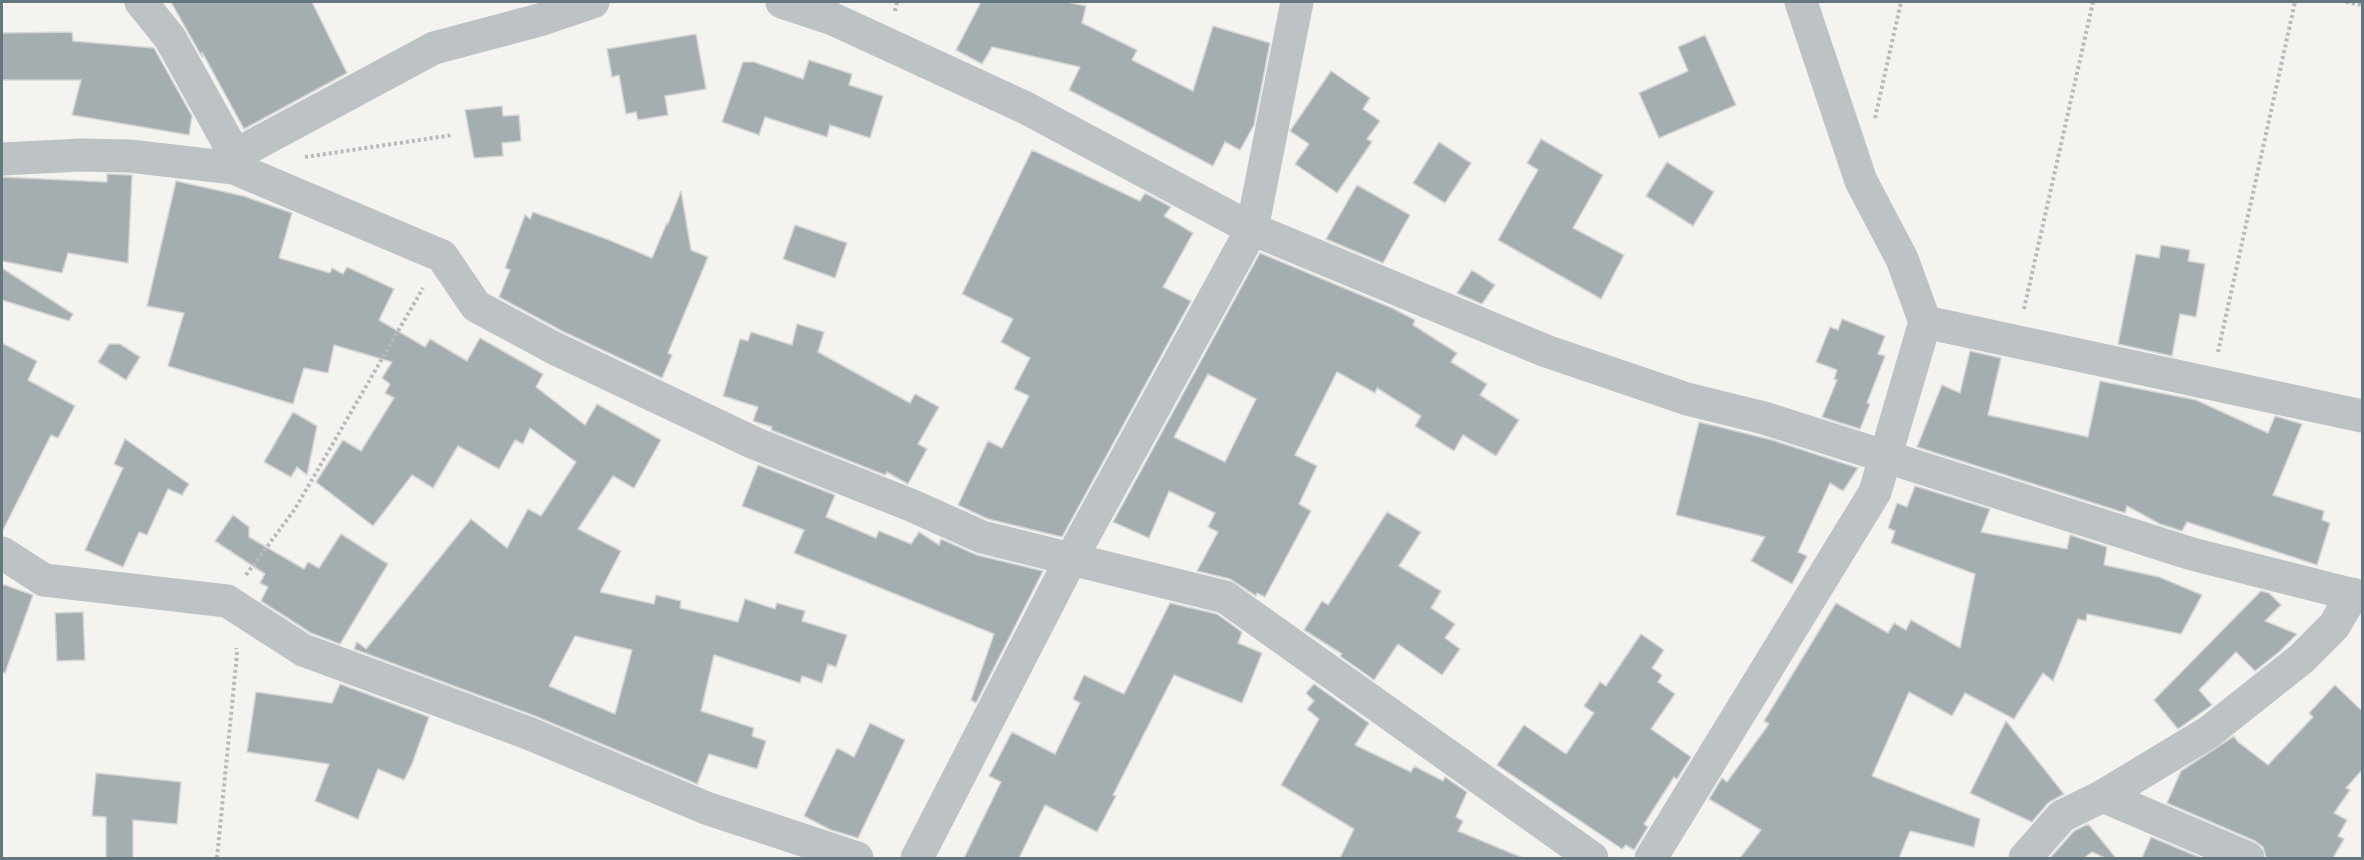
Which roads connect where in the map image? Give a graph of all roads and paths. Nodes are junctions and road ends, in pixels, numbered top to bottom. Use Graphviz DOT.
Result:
graph roads {
  1 [pos="141,2"];
  2 [pos="593,2"];
  3 [pos="782,2"];
  4 [pos="1298,2"];
  5 [pos="1801,2"];
  6 [pos="1900,2"];
  7 [pos="2093,2"];
  8 [pos="2295,2"];
  9 [pos="2346,2"];
  10 [pos="2362,5"];
  11 [pos="1874,125"];
  12 [pos="453,135"];
  13 [pos="303,157"];
  14 [pos="2,159"];
  15 [pos="235,161"];
  16 [pos="1252,229"];
  17 [pos="442,256"];
  18 [pos="1925,322"];
  19 [pos="2017,342"];
  20 [pos="2212,383"];
  21 [pos="2362,416"];
  22 [pos="1887,457"];
  23 [pos="2,553"];
  24 [pos="1071,559"];
  25 [pos="2358,595"];
  26 [pos="227,601"];
  27 [pos="2103,796"];
  28 [pos="217,858"];
  29 [pos="857,858"];
  30 [pos="917,858"];
  31 [pos="1592,858"];
  32 [pos="1651,858"];
  33 [pos="2025,858"];
  34 [pos="2248,858"];
  1 -- 15 [label="street"];
  2 -- 15 [label="street"];
  3 -- 16 [label="street"];
  4 -- 16 [label="street"];
  5 -- 18 [label="street"];
  6 -- 11 [label="path"];
  7 -- 19 [label="path"];
  8 -- 20 [label="path"];
  9 -- 10 [label="path"];
  12 -- 13 [label="path"];
  14 -- 15 [label="street"];
  15 -- 17 [label="street"];
  16 -- 22 [label="street"];
  16 -- 24 [label="street"];
  17 -- 24 [label="street"];
  17 -- 26 [label="path"];
  18 -- 19 [label="street"];
  18 -- 22 [label="street"];
  19 -- 20 [label="street"];
  20 -- 21 [label="street"];
  22 -- 25 [label="street"];
  22 -- 32 [label="street"];
  23 -- 26 [label="street"];
  24 -- 30 [label="street"];
  24 -- 31 [label="street"];
  25 -- 27 [label="street"];
  26 -- 28 [label="path"];
  26 -- 29 [label="street"];
  27 -- 33 [label="street"];
  27 -- 34 [label="street"];
}
